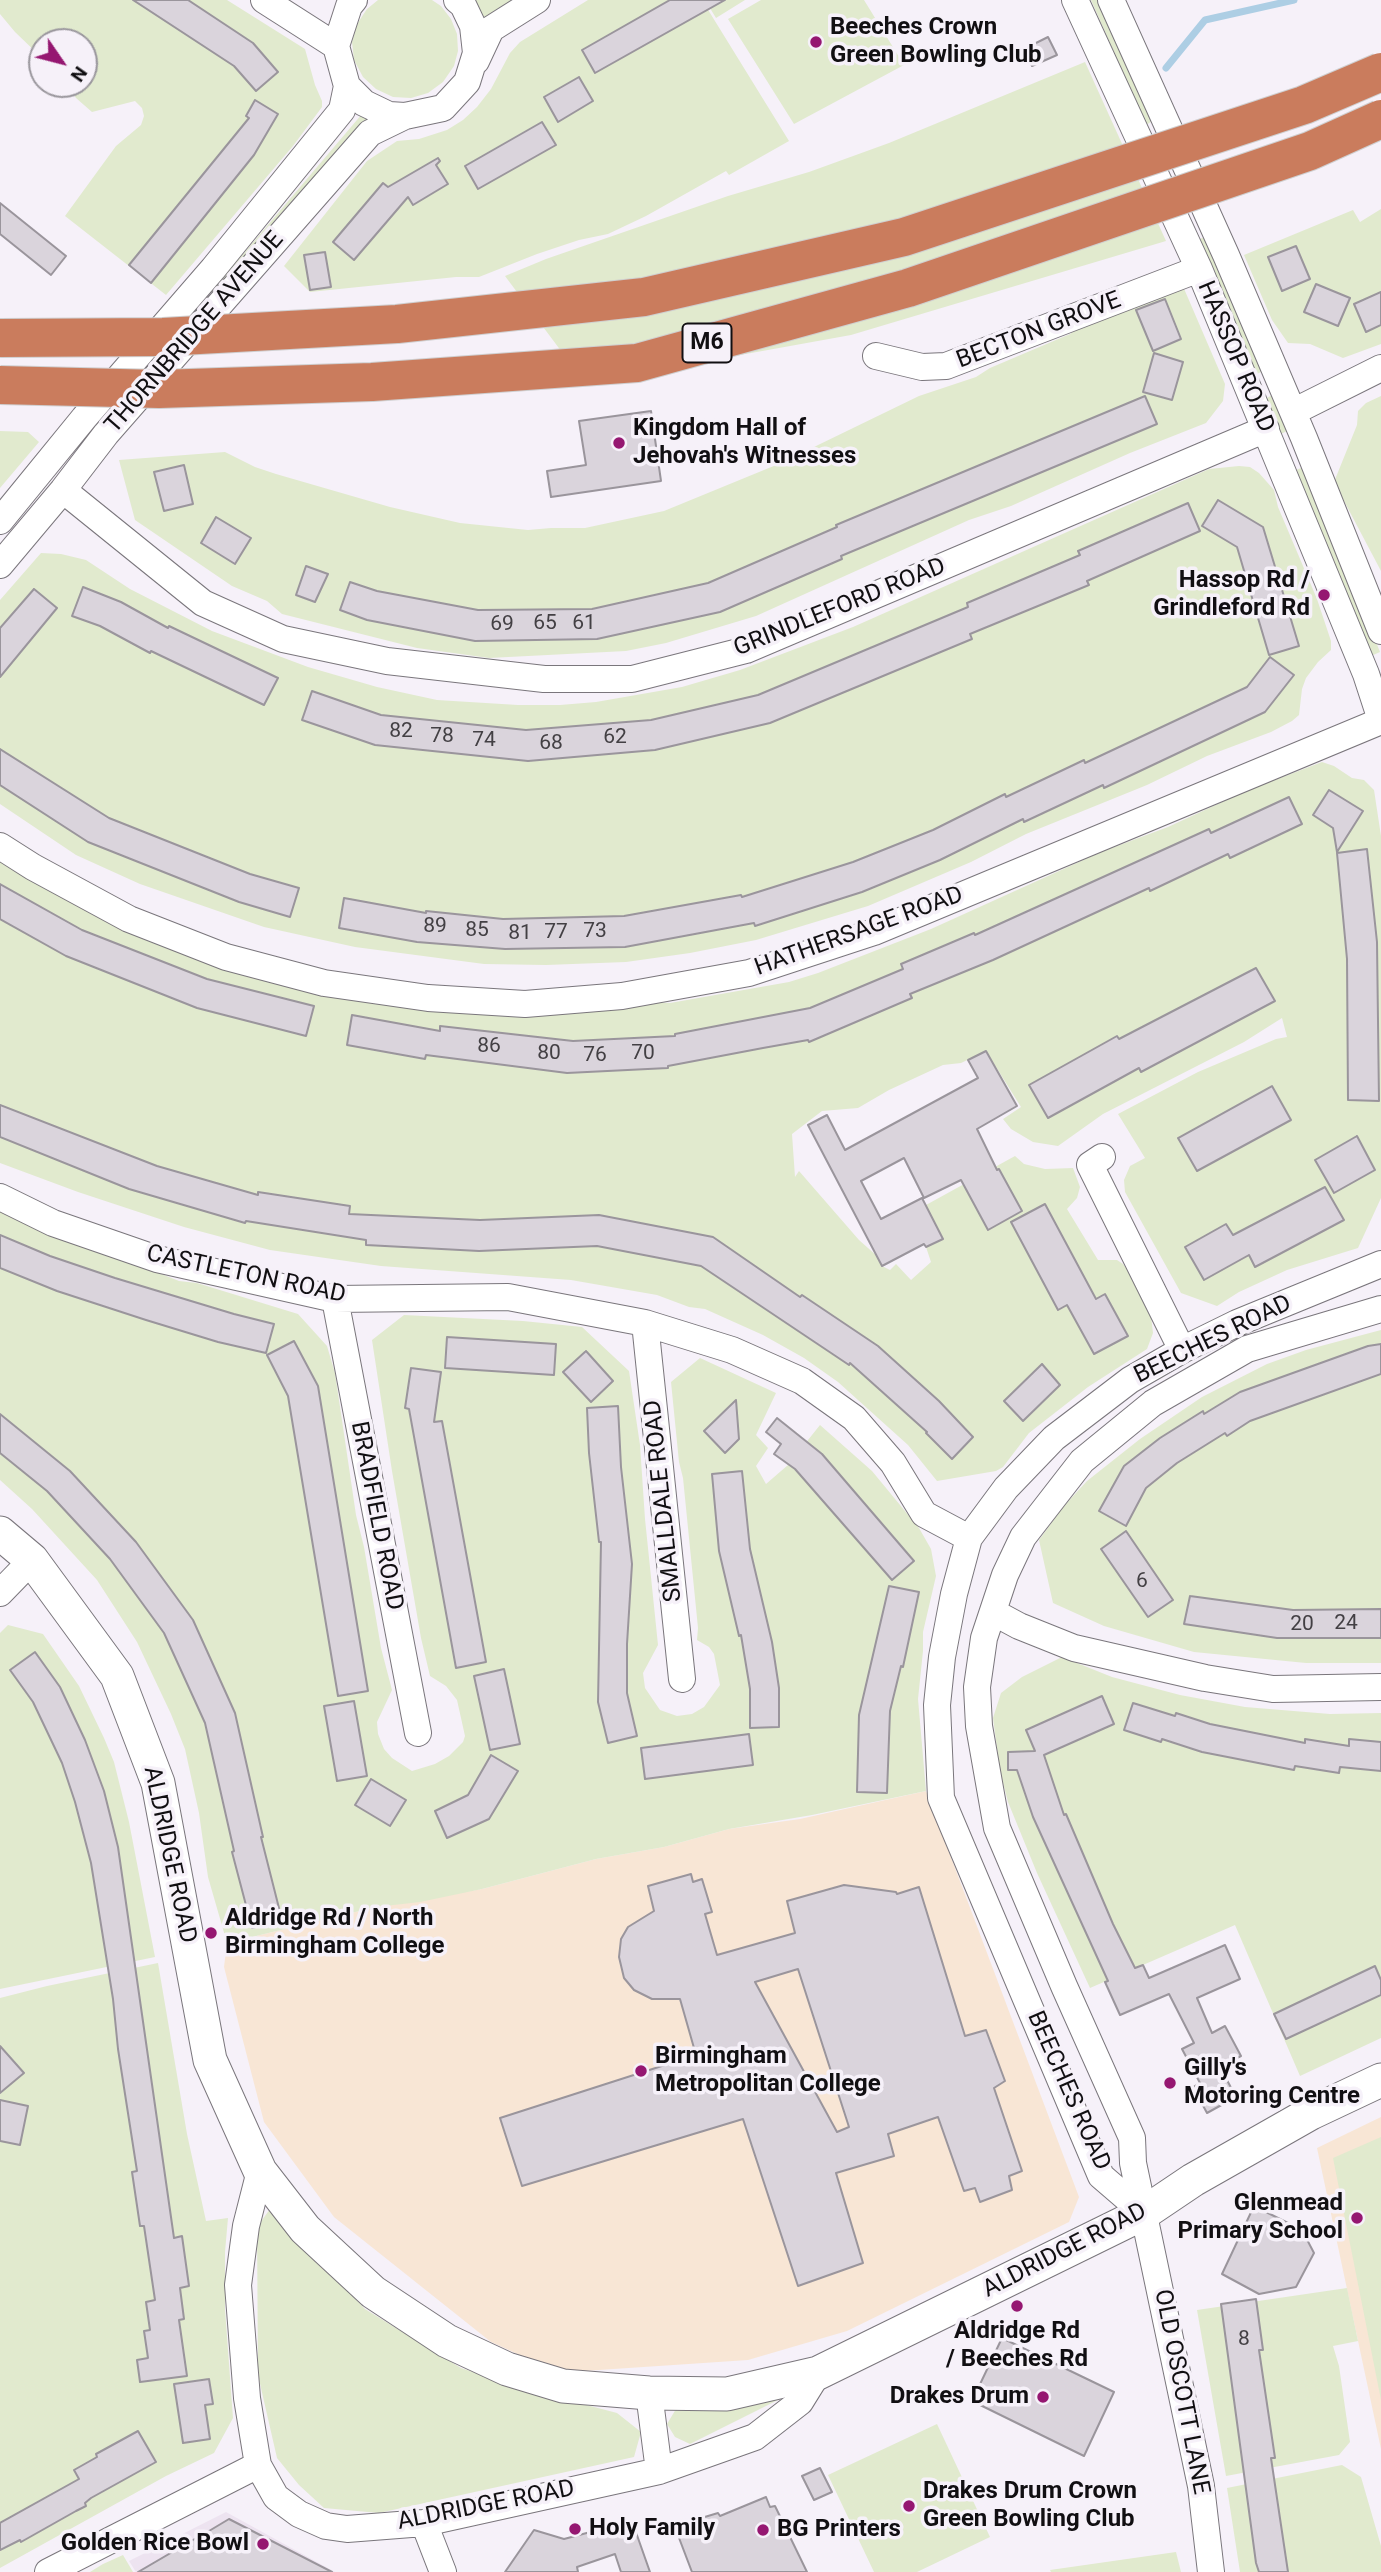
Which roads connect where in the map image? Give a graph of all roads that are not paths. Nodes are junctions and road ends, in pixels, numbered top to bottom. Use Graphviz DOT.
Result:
graph roads {
  1 [pos="264,0"];
  2 [pos="354,0"];
  3 [pos="457,0"];
  4 [pos="537,0"];
  5 [pos="1075,0"];
  6 [pos="1111,0"];
  7 [pos="336,46"];
  8 [pos="1381,72"];
  9 [pos="467,82"];
  10 [pos="347,86"];
  11 [pos="405,116"];
  12 [pos="1381,119"];
  13 [pos="1199,269"];
  14 [pos="0,338"];
  15 [pos="876,356"];
  16 [pos="1381,368"];
  17 [pos="0,385"];
  18 [pos="1293,412"];
  19 [pos="1266,429"];
  20 [pos="63,490"];
  21 [pos="0,521"];
  22 [pos="0,565"];
  23 [pos="1381,631"];
  24 [pos="1381,720"];
  25 [pos="0,846"];
  26 [pos="1102,1157"];
  27 [pos="0,1196"];
  28 [pos="1381,1264"];
  29 [pos="335,1299"];
  30 [pos="1381,1309"];
  31 [pos="645,1323"];
  32 [pos="1182,1350"];
  33 [pos="0,1533"];
  34 [pos="969,1538"];
  35 [pos="32,1560"];
  36 [pos="0,1594"];
  37 [pos="993,1612"];
  38 [pos="682,1679"];
  39 [pos="1381,1687"];
  40 [pos="418,1733"];
  41 [pos="1381,2080"];
  42 [pos="260,2171"];
  43 [pos="1144,2213"];
  44 [pos="818,2373"];
  45 [pos="649,2393"];
  46 [pos="258,2465"];
  47 [pos="659,2472"];
  48 [pos="424,2522"];
  49 [pos="48,2572"];
  50 [pos="443,2572"];
  51 [pos="1211,2572"];
  1 -- 7 [label="street"];
  2 -- 7 [label="street"];
  3 -- 9 [label="street"];
  4 -- 9 [label="street"];
  5 -- 13 [label="street, HASSOP ROAD"];
  6 -- 18 [label="street, HASSOP ROAD"];
  7 -- 10 [label="street"];
  8 -- 14 [label="highway, M6, bridge"];
  9 -- 11 [label="street"];
  10 -- 11 [label="street"];
  10 -- 21 [label="street, THORNBRIDGE AVENUE"];
  11 -- 20 [label="street, THORNBRIDGE AVENUE"];
  12 -- 17 [label="highway, M6, bridge"];
  13 -- 15 [label="street, BECTON GROVE"];
  13 -- 19 [label="street, HASSOP ROAD"];
  16 -- 18 [label="street"];
  18 -- 23 [label="street, HASSOP ROAD"];
  19 -- 20 [label="street, GRINDLEFORD ROAD"];
  19 -- 24 [label="street, HASSOP ROAD"];
  20 -- 22 [label="street, THORNBRIDGE AVENUE"];
  24 -- 25 [label="street, HATHERSAGE ROAD"];
  26 -- 32 [label="street"];
  27 -- 29 [label="street, CASTLETON ROAD"];
  28 -- 32 [label="street, BEECHES ROAD"];
  29 -- 31 [label="street, CASTLETON ROAD"];
  29 -- 40 [label="street, BRADFIELD ROAD"];
  30 -- 37 [label="street, BEECHES ROAD"];
  31 -- 34 [label="street, CASTLETON ROAD"];
  31 -- 38 [label="street, SMALLDALE ROAD"];
  32 -- 34 [label="street, BEECHES ROAD"];
  33 -- 35 [label="street, ALDRIDGE ROAD"];
  34 -- 43 [label="street, BEECHES ROAD"];
  35 -- 36 [label="street"];
  35 -- 42 [label="street, ALDRIDGE ROAD"];
  37 -- 39 [label="street"];
  37 -- 43 [label="street, BEECHES ROAD"];
  41 -- 43 [label="street, ALDRIDGE ROAD"];
  42 -- 45 [label="street, ALDRIDGE ROAD"];
  42 -- 46 [label="street, ALDRIDGE ROAD"];
  43 -- 44 [label="street, ALDRIDGE ROAD"];
  43 -- 51 [label="street, OLD OSCOTT LANE"];
  44 -- 45 [label="street, ALDRIDGE ROAD"];
  44 -- 47 [label="street, ALDRIDGE ROAD"];
  45 -- 47 [label="street"];
  46 -- 48 [label="street, ALDRIDGE ROAD"];
  46 -- 49 [label="street"];
  47 -- 48 [label="street, ALDRIDGE ROAD"];
  48 -- 50 [label="street"];
}
